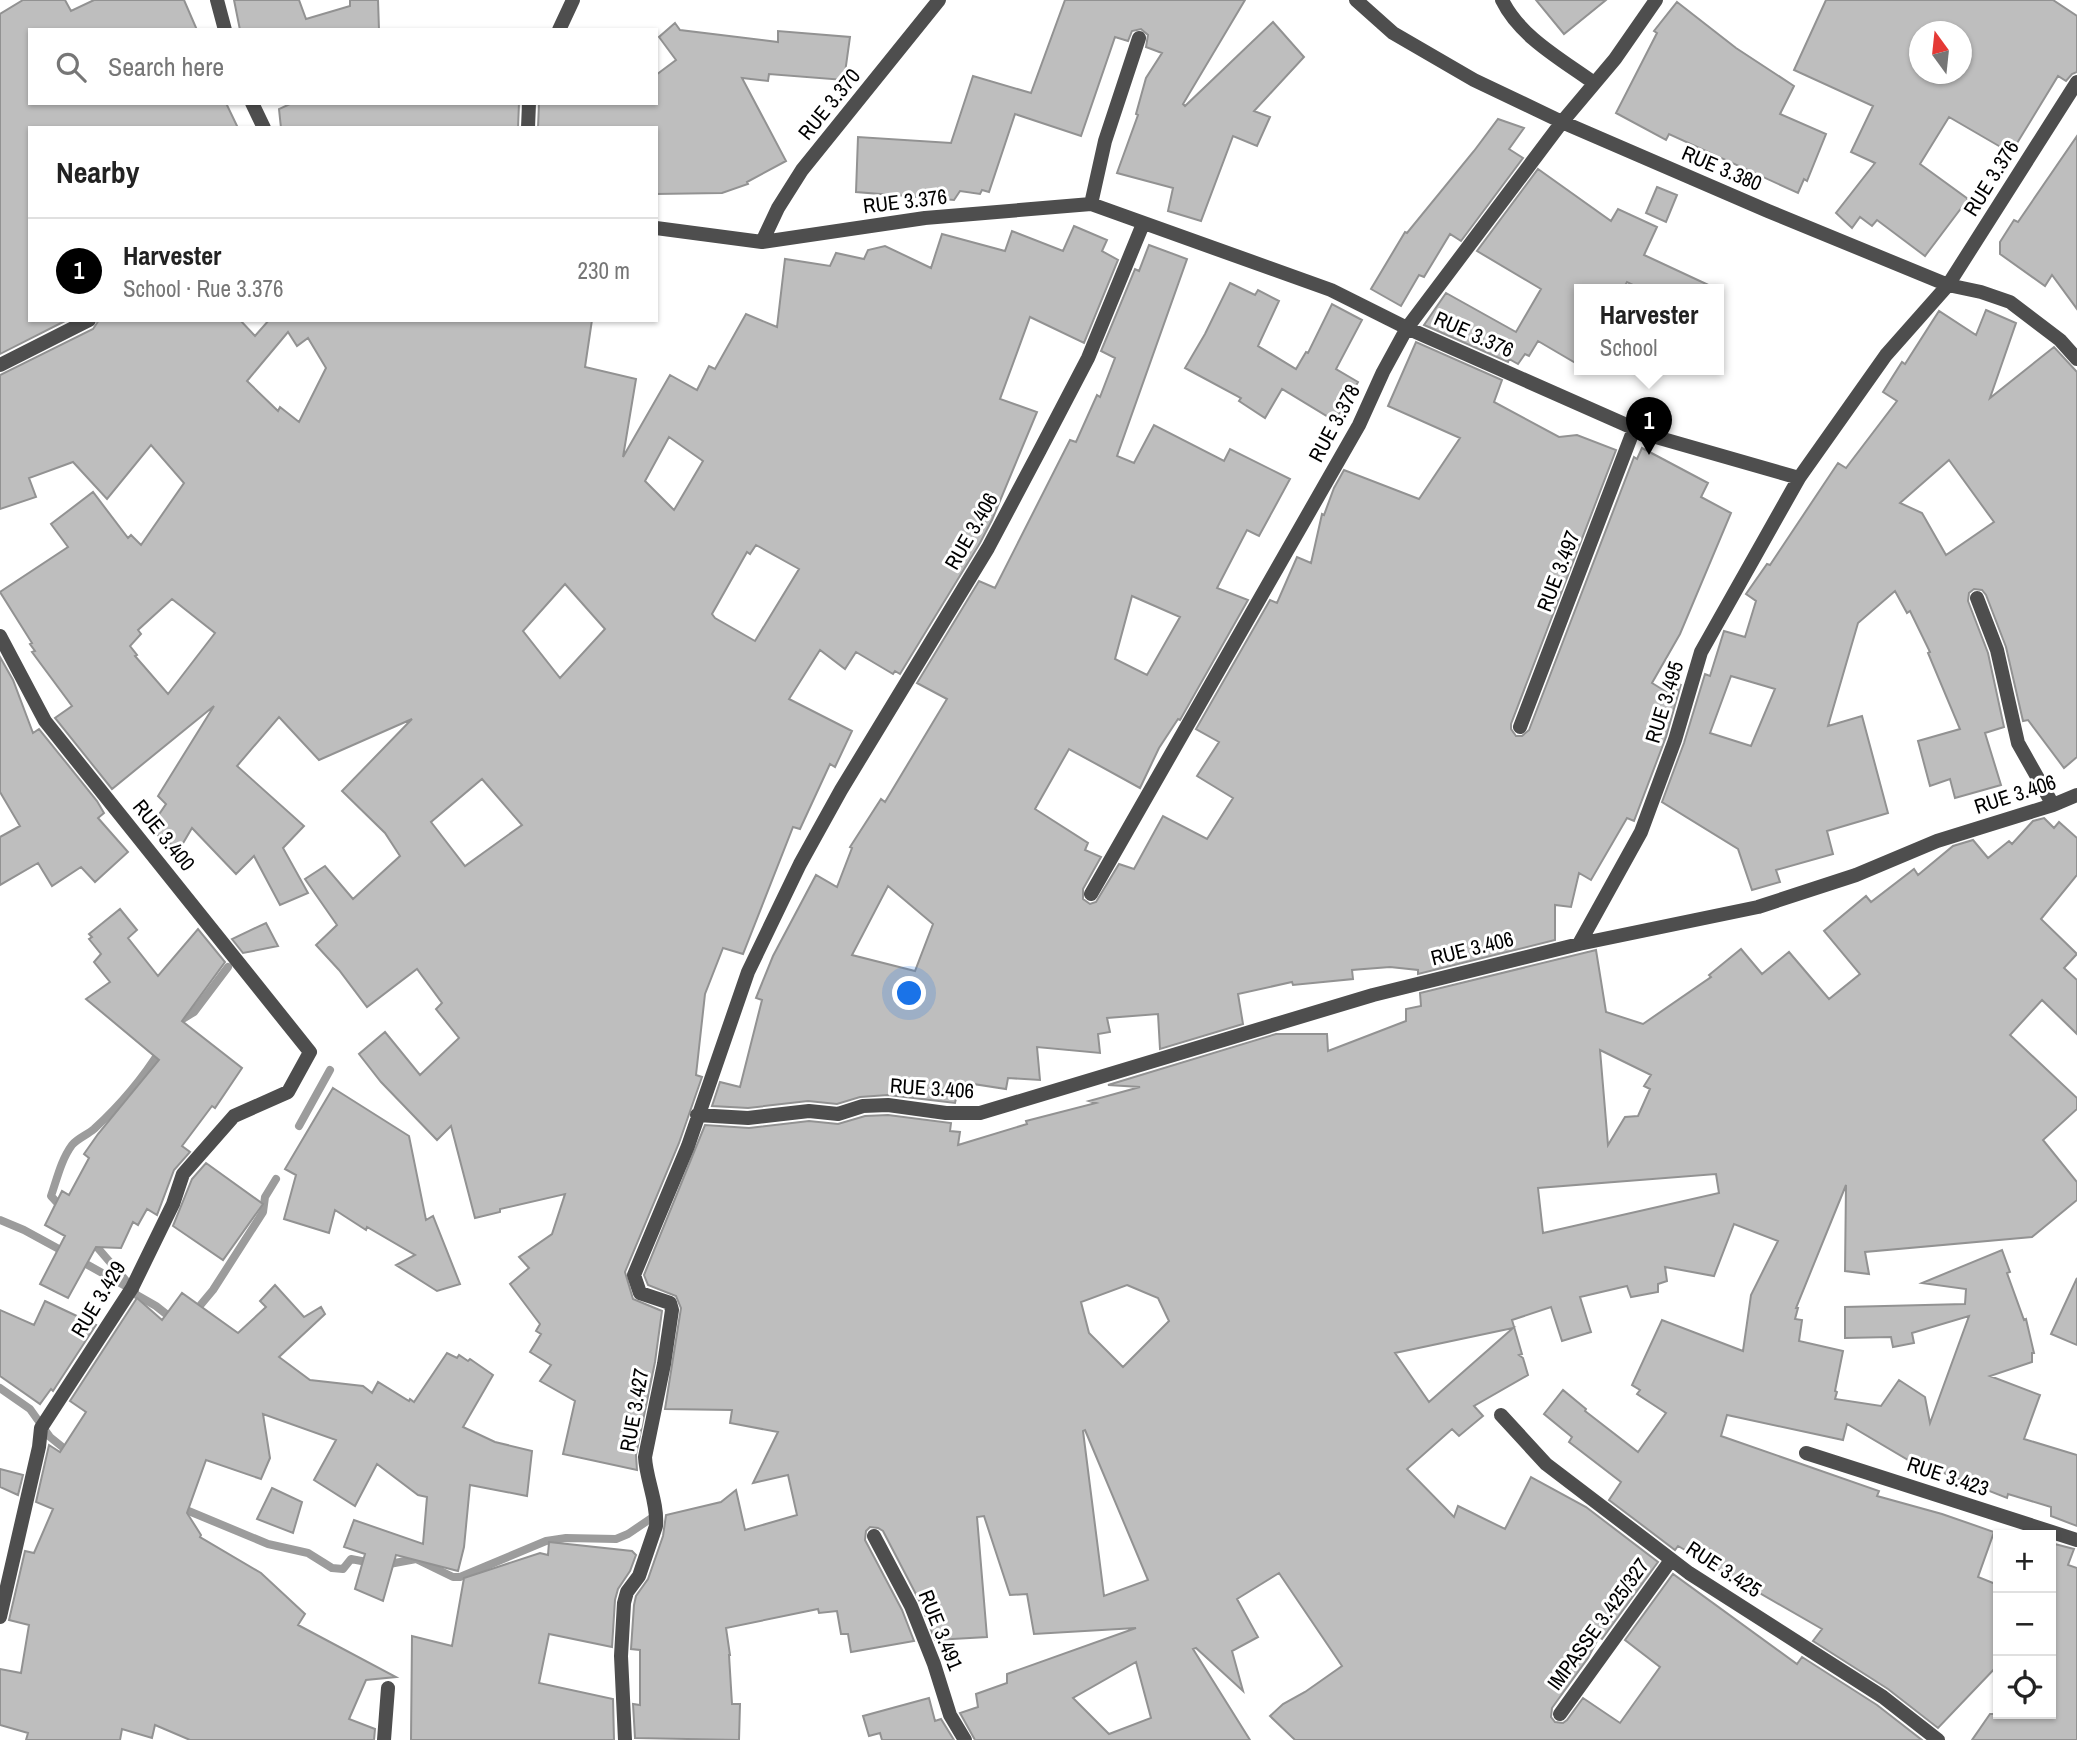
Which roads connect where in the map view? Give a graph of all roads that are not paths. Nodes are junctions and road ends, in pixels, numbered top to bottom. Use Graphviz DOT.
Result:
graph roads {
  1 [pos="217,0"];
  2 [pos="573,0"];
  3 [pos="939,0"];
  4 [pos="1356,0"];
  5 [pos="1502,0"];
  6 [pos="1656,0"];
  7 [pos="224,28"];
  8 [pos="560,28"];
  9 [pos="1139,38"];
  10 [pos="2077,82"];
  11 [pos="1594,83"];
  12 [pos="253,105"];
  13 [pos="528,105"];
  14 [pos="1562,122"];
  15 [pos="263,126"];
  16 [pos="528,126"];
  17 [pos="1091,204"];
  18 [pos="1143,224"];
  19 [pos="658,228"];
  20 [pos="762,242"];
  21 [pos="1948,285"];
  22 [pos="85,322"];
  23 [pos="1408,328"];
  24 [pos="2077,359"];
  25 [pos="0,365"];
  26 [pos="1634,429"];
  27 [pos="1799,478"];
  28 [pos="1977,598"];
  29 [pos="0,636"];
  30 [pos="1520,727"];
  31 [pos="2077,795"];
  32 [pos="2053,805"];
  33 [pos="1091,894"];
  34 [pos="1579,944"];
  35 [pos="310,1052"];
  36 [pos="697,1115"];
  37 [pos="1501,1415"];
  38 [pos="1806,1453"];
  39 [pos="874,1536"];
  40 [pos="2077,1540"];
  41 [pos="1671,1560"];
  42 [pos="0,1617"];
  43 [pos="388,1688"];
  44 [pos="1560,1714"];
  45 [pos="384,1740"];
  46 [pos="625,1740"];
  47 [pos="965,1740"];
  48 [pos="1938,1740"];
  1 -- 7 [label="street"];
  2 -- 8 [label="street"];
  3 -- 20 [label="street, RUE 3.370"];
  4 -- 14 [label="street, RUE 3.380"];
  5 -- 11 [label="street"];
  6 -- 11 [label="street, RUE 3.378"];
  9 -- 17 [label="street"];
  10 -- 21 [label="street, RUE 3.376"];
  11 -- 14 [label="street, RUE 3.378"];
  12 -- 15 [label="street"];
  13 -- 16 [label="street"];
  14 -- 21 [label="street, RUE 3.380"];
  14 -- 23 [label="street, RUE 3.378"];
  17 -- 18 [label="street, RUE 3.376"];
  17 -- 20 [label="street, RUE 3.376"];
  18 -- 23 [label="street, RUE 3.376"];
  18 -- 36 [label="street, RUE 3.406"];
  19 -- 20 [label="street, RUE 3.376"];
  21 -- 24 [label="street, RUE 3.380"];
  21 -- 27 [label="street, RUE 3.376"];
  22 -- 25 [label="street"];
  23 -- 26 [label="street, RUE 3.376"];
  23 -- 33 [label="street, RUE 3.378"];
  26 -- 27 [label="street, RUE 3.376"];
  26 -- 30 [label="street, RUE 3.497"];
  27 -- 34 [label="street, RUE 3.495"];
  28 -- 32 [label="street"];
  29 -- 35 [label="street, RUE 3.400"];
  31 -- 32 [label="street, RUE 3.406"];
  32 -- 34 [label="street, RUE 3.406"];
  34 -- 36 [label="street, RUE 3.406"];
  35 -- 42 [label="street, RUE 3.429"];
  36 -- 46 [label="street, RUE 3.427"];
  37 -- 41 [label="street, RUE 3.425"];
  38 -- 40 [label="street, RUE 3.423"];
  39 -- 47 [label="street, RUE 3.491"];
  41 -- 44 [label="street, IMPASSE 3.425/327"];
  41 -- 48 [label="street, RUE 3.425"];
  43 -- 45 [label="street"];
}
